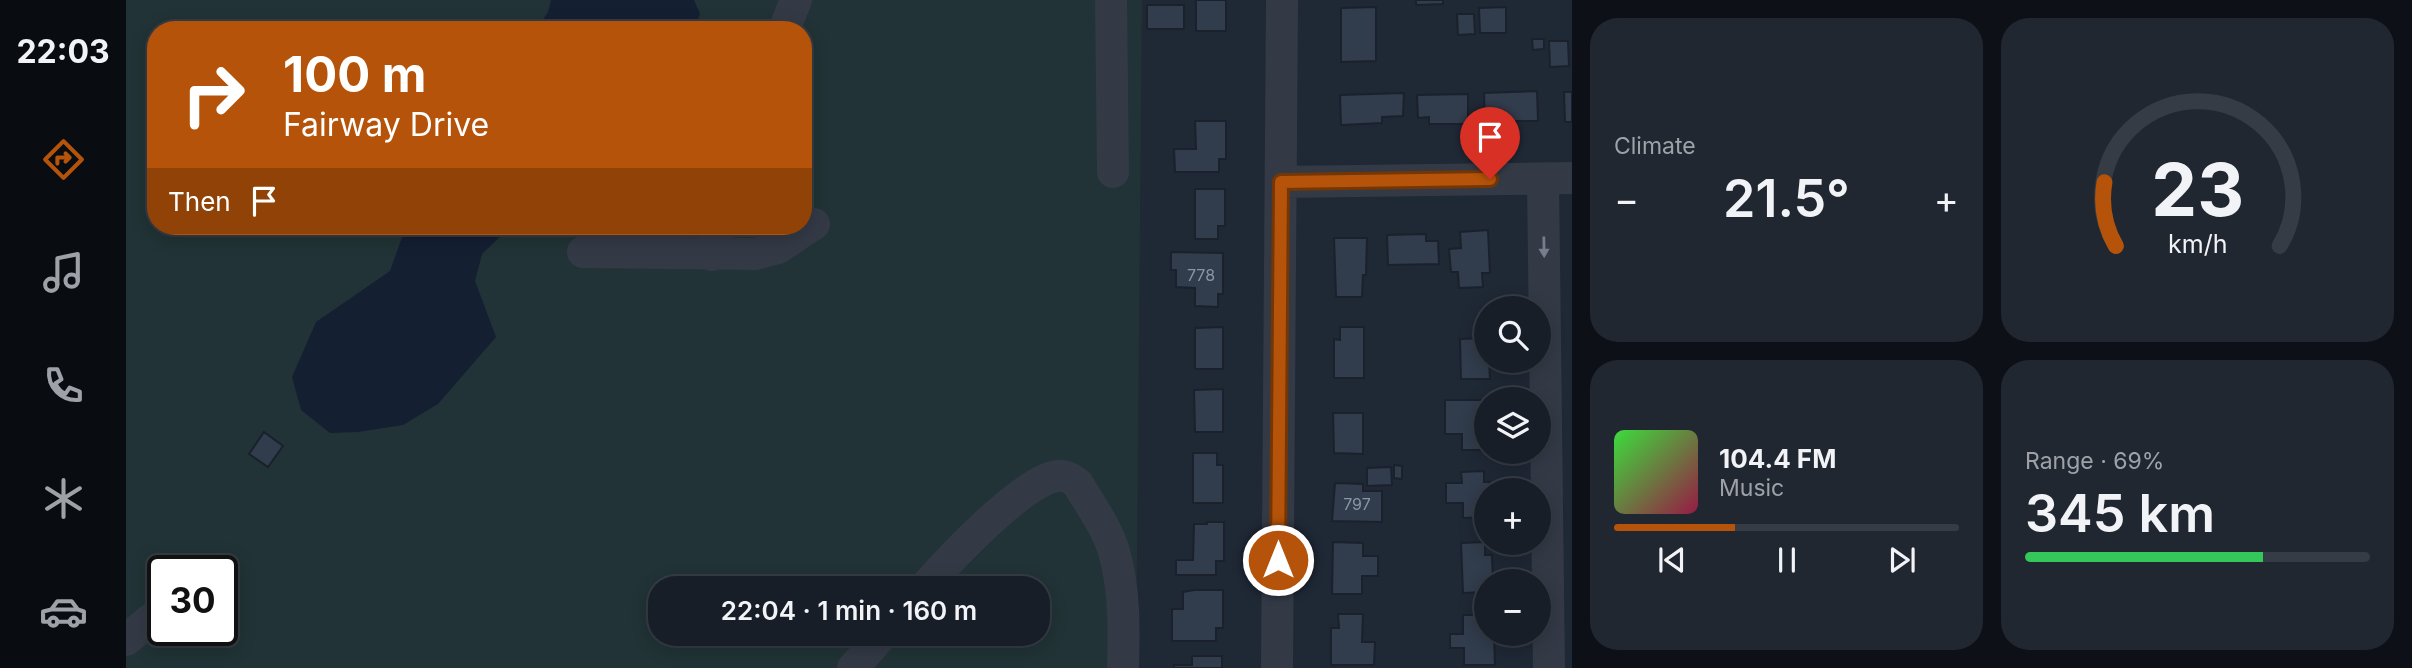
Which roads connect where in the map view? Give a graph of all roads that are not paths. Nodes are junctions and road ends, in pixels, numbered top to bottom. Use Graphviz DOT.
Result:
graph roads {
  1 [pos="796,0"];
  2 [pos="1111,0"];
  3 [pos="1282,0"];
  4 [pos="788,21"];
  5 [pos="1113,172"];
  6 [pos="1557,178"];
  7 [pos="1281,182"];
  8 [pos="798,235"];
  9 [pos="716,240"];
  10 [pos="583,252"];
  11 [pos="935,576"];
  12 [pos="147,622"];
  13 [pos="126,640"];
  14 [pos="872,646"];
  15 [pos="853,668"];
  16 [pos="1123,668"];
  17 [pos="1277,668"];
  18 [pos="1549,668"];
  1 -- 4 [label="street"];
  2 -- 5 [label="street"];
  3 -- 7 [label="street"];
  6 -- 7 [label="street"];
  6 -- 18 [label="street, one-way"];
  7 -- 17 [label="street"];
  8 -- 9 [label="street"];
  9 -- 10 [label="street"];
  11 -- 16 [label="street"];
  12 -- 13 [label="street"];
  14 -- 15 [label="street"];
}
